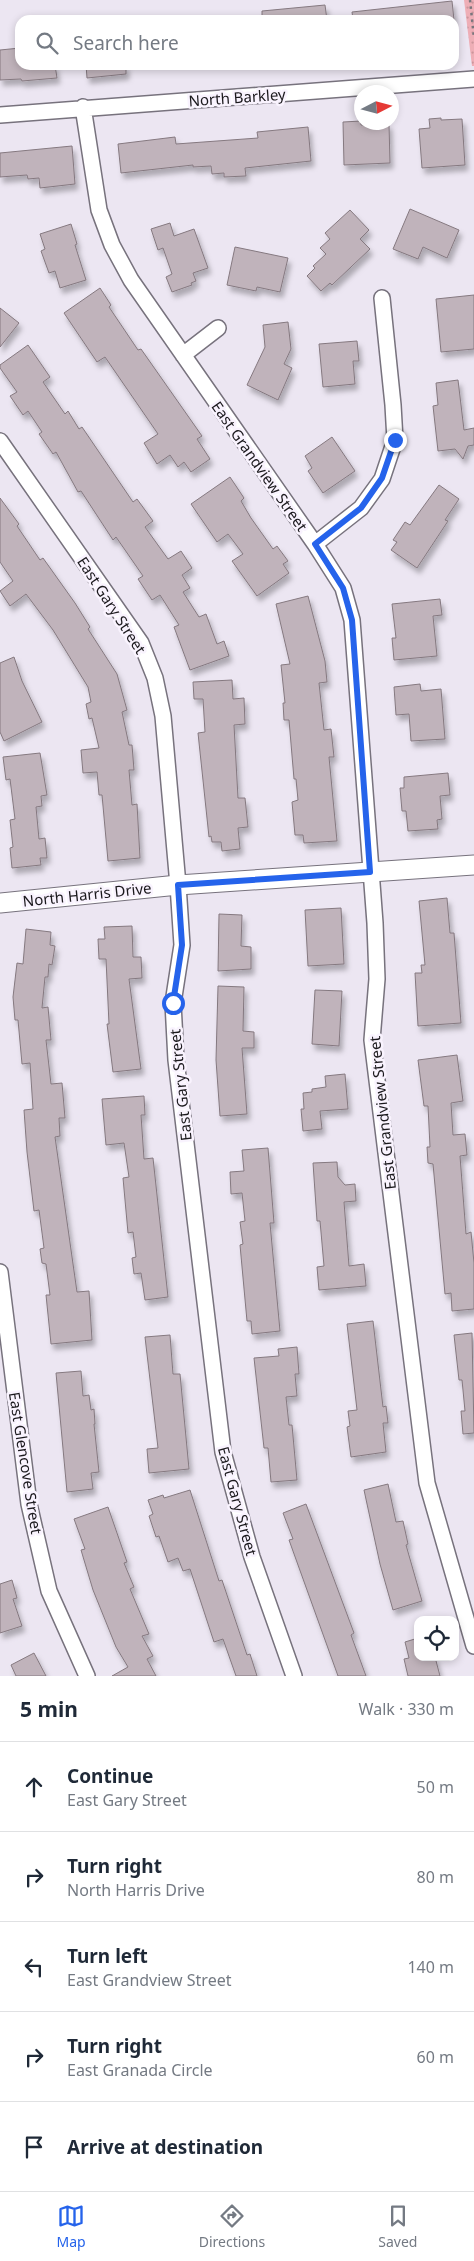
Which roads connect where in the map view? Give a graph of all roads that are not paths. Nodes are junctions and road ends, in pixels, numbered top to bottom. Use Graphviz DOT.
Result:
graph roads {
  1 [pos="474,79"];
  2 [pos="82,107"];
  3 [pos="0,115"];
  4 [pos="382,298"];
  5 [pos="218,328"];
  6 [pos="183,355"];
  7 [pos="0,441"];
  8 [pos="315,544"];
  9 [pos="474,865"];
  10 [pos="370,872"];
  11 [pos="178,885"];
  12 [pos="0,903"];
  13 [pos="0,1272"];
  14 [pos="474,1646"];
  15 [pos="87,1676"];
  16 [pos="294,1676"];
  1 -- 2 [label="street, North Barkley"];
  2 -- 3 [label="street, North Barkley"];
  2 -- 6 [label="street, East Grandview Street"];
  4 -- 8 [label="street"];
  5 -- 6 [label="street"];
  6 -- 8 [label="street, East Grandview Street"];
  7 -- 11 [label="street, East Gary Street"];
  8 -- 10 [label="street, East Grandview Street"];
  9 -- 10 [label="street, North Harris Drive"];
  10 -- 11 [label="street, North Harris Drive"];
  10 -- 14 [label="street, East Grandview Street"];
  11 -- 12 [label="street, North Harris Drive"];
  11 -- 16 [label="street, East Gary Street"];
  13 -- 15 [label="street, East Glencove Street"];
}
